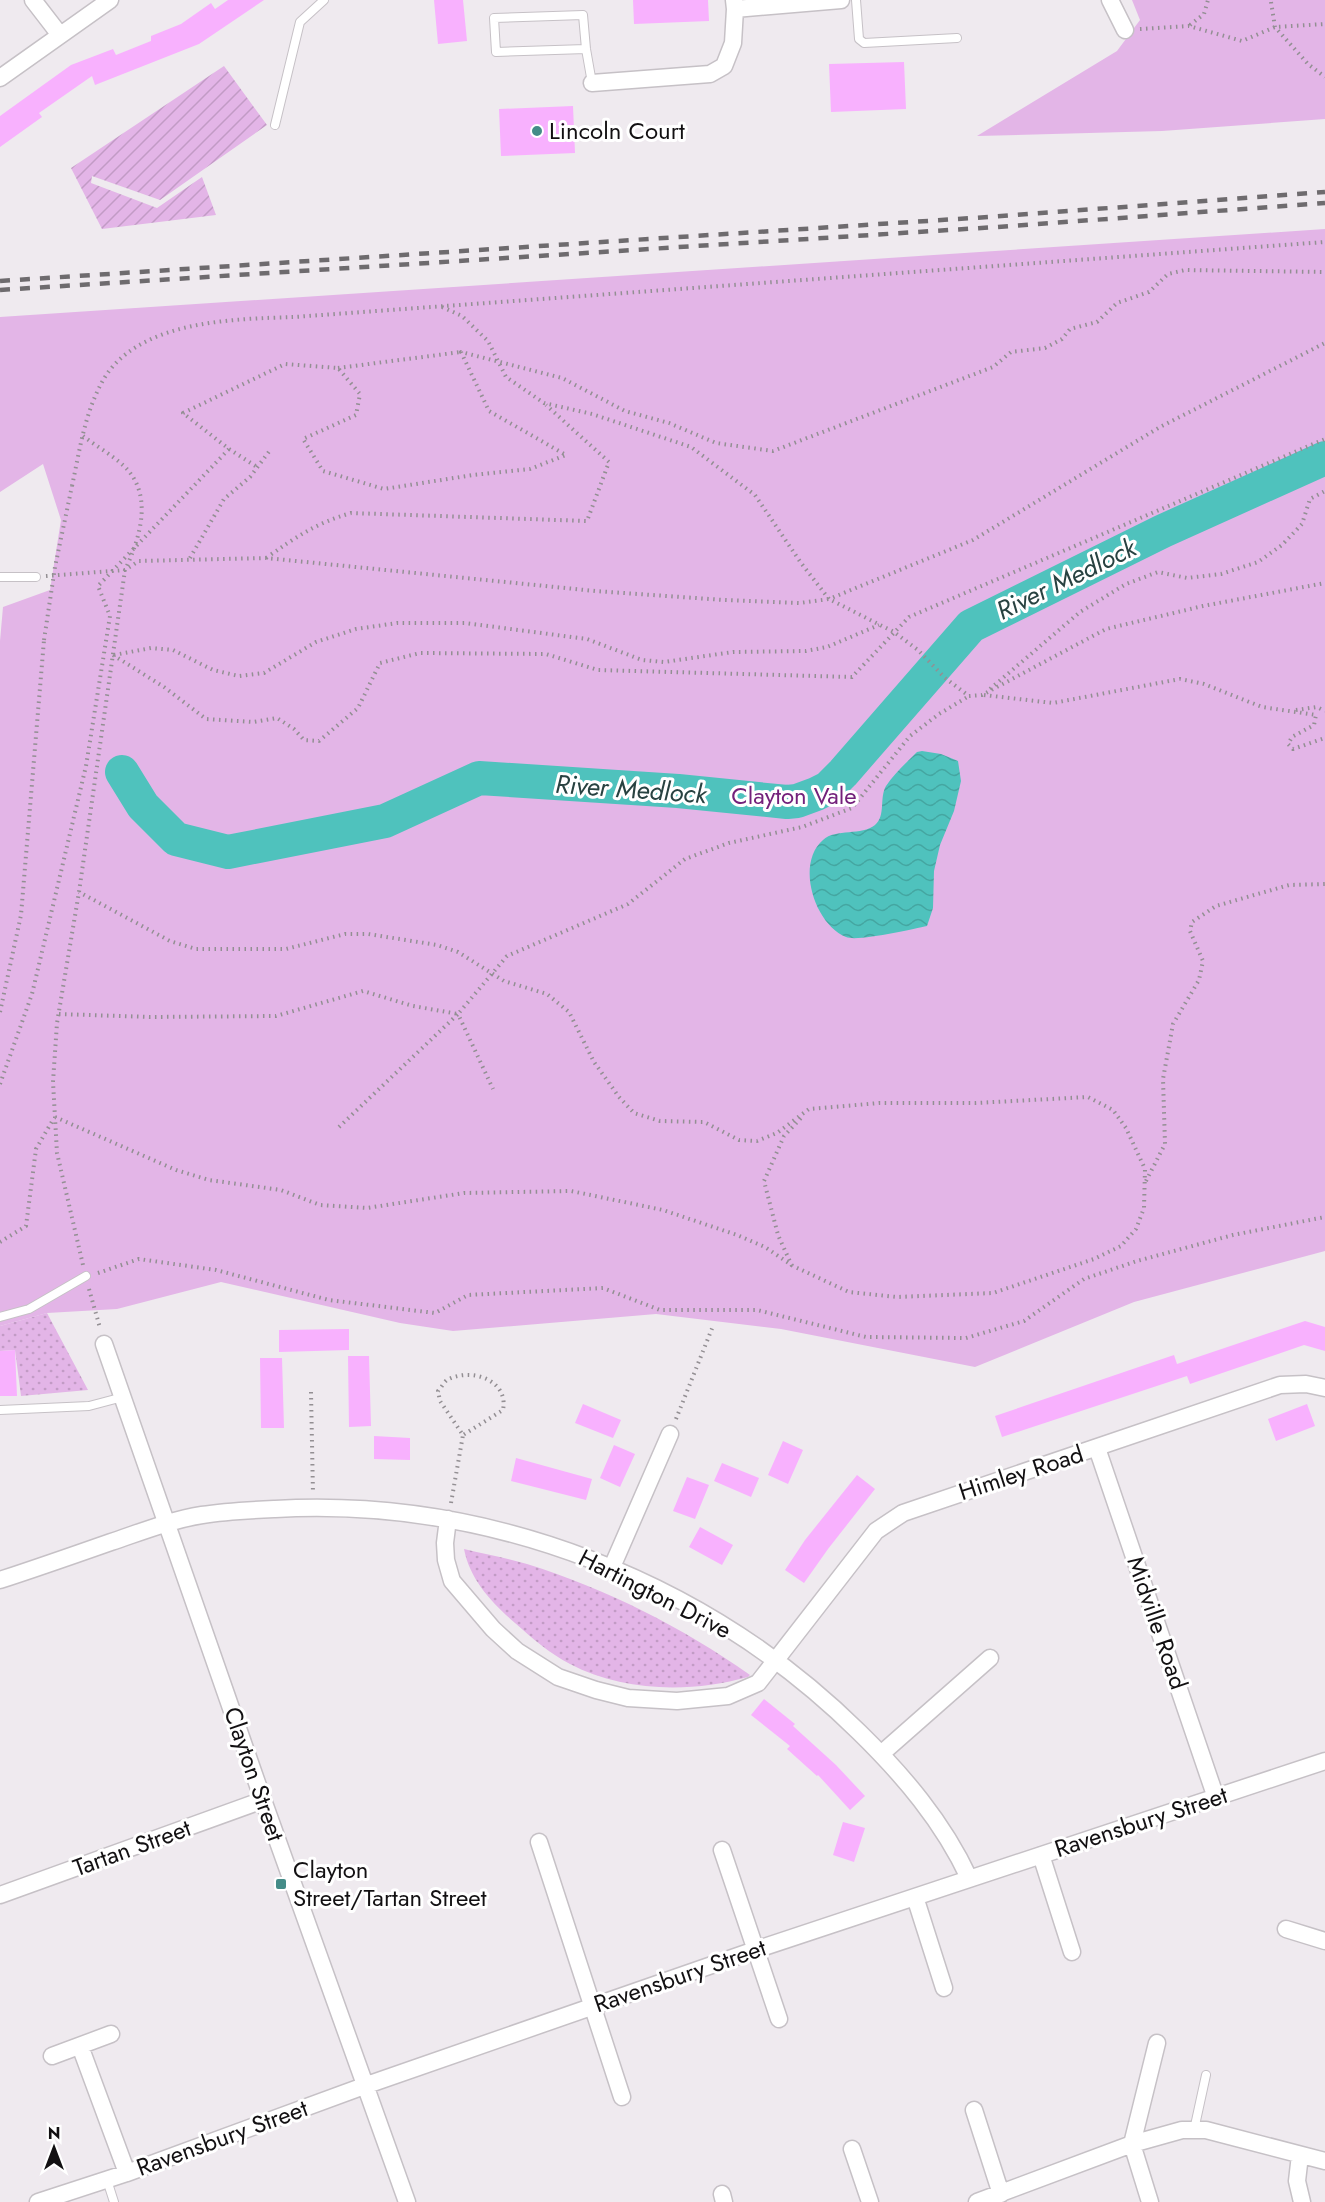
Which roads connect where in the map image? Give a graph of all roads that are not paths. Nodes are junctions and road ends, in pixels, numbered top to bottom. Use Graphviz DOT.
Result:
graph roads {
  1 [pos="33,0"];
  2 [pos="110,0"];
  3 [pos="324,0"];
  4 [pos="841,0"];
  5 [pos="856,0"];
  6 [pos="1110,0"];
  7 [pos="734,5"];
  8 [pos="1125,30"];
  9 [pos="60,35"];
  10 [pos="957,38"];
  11 [pos="586,49"];
  12 [pos="0,78"];
  13 [pos="592,83"];
  14 [pos="276,124"];
  15 [pos="0,577"];
  16 [pos="36,577"];
  17 [pos="86,1276"];
  18 [pos="0,1317"];
  19 [pos="104,1344"];
  20 [pos="1325,1388"];
  21 [pos="123,1397"];
  22 [pos="0,1410"];
  23 [pos="670,1434"];
  24 [pos="1097,1448"];
  25 [pos="448,1519"];
  26 [pos="166,1523"];
  27 [pos="612,1567"];
  28 [pos="0,1580"];
  29 [pos="990,1658"];
  30 [pos="777,1660"];
  31 [pos="881,1754"];
  32 [pos="1325,1761"];
  33 [pos="1216,1798"];
  34 [pos="263,1800"];
  35 [pos="539,1842"];
  36 [pos="722,1850"];
  37 [pos="1041,1855"];
  38 [pos="969,1878"];
  39 [pos="0,1895"];
  40 [pos="915,1897"];
  41 [pos="1286,1929"];
  42 [pos="1325,1941"];
  43 [pos="755,1950"];
  44 [pos="1072,1952"];
  45 [pos="944,1989"];
  46 [pos="593,2006"];
  47 [pos="779,2019"];
  48 [pos="111,2034"];
  49 [pos="1157,2043"];
  50 [pos="80,2046"];
  51 [pos="52,2056"];
  52 [pos="1206,2075"];
  53 [pos="364,2086"];
  54 [pos="622,2097"];
  55 [pos="974,2110"];
  56 [pos="1194,2130"];
  57 [pos="1132,2144"];
  58 [pos="852,2149"];
  59 [pos="1300,2156"];
  60 [pos="1325,2161"];
  61 [pos="128,2173"];
  62 [pos="106,2180"];
  63 [pos="1001,2194"];
  64 [pos="48,2200"];
  65 [pos="114,2202"];
  66 [pos="407,2202"];
  67 [pos="870,2202"];
  68 [pos="977,2202"];
  69 [pos="1150,2202"];
  70 [pos="1302,2202"];
  1 -- 9 [label="street"];
  2 -- 9 [label="street"];
  3 -- 14 [label="lane"];
  4 -- 7 [label="street"];
  5 -- 10 [label="lane"];
  6 -- 8 [label="street"];
  7 -- 13 [label="street"];
  9 -- 12 [label="street"];
  11 -- 11 [label="lane"];
  11 -- 13 [label="lane"];
  15 -- 16 [label="lane"];
  17 -- 18 [label="lane"];
  19 -- 21 [label="street, Clayton Street"];
  20 -- 24 [label="street, Himley Road"];
  21 -- 22 [label="lane"];
  21 -- 26 [label="street, Clayton Street"];
  23 -- 27 [label="street"];
  24 -- 30 [label="street, Himley Road"];
  24 -- 33 [label="street, Midville Road"];
  25 -- 26 [label="street, Hartington Drive"];
  25 -- 27 [label="street, Hartington Drive"];
  25 -- 30 [label="street, Himley Road"];
  26 -- 28 [label="street, Hartington Drive"];
  26 -- 34 [label="street, Clayton Street"];
  27 -- 30 [label="street, Hartington Drive"];
  29 -- 31 [label="street"];
  30 -- 31 [label="street, Hartington Drive"];
  31 -- 38 [label="street, Hartington Drive"];
  32 -- 33 [label="street, Ravensbury Street"];
  33 -- 37 [label="street, Ravensbury Street"];
  34 -- 39 [label="street, Tartan Street"];
  34 -- 53 [label="street, Clayton Street"];
  35 -- 46 [label="street"];
  36 -- 43 [label="street"];
  37 -- 38 [label="street, Ravensbury Street"];
  37 -- 44 [label="street"];
  38 -- 40 [label="street, Ravensbury Street"];
  40 -- 43 [label="street, Ravensbury Street"];
  40 -- 45 [label="street"];
  41 -- 42 [label="street"];
  43 -- 46 [label="street, Ravensbury Street"];
  43 -- 47 [label="street"];
  46 -- 53 [label="street, Ravensbury Street"];
  46 -- 54 [label="street"];
  48 -- 50 [label="street"];
  49 -- 57 [label="street"];
  50 -- 51 [label="street"];
  50 -- 61 [label="street"];
  52 -- 56 [label="lane"];
  53 -- 61 [label="street, Ravensbury Street"];
  53 -- 66 [label="street, Clayton Street"];
  55 -- 63 [label="street"];
  56 -- 57 [label="street"];
  56 -- 59 [label="street"];
  57 -- 63 [label="street"];
  57 -- 69 [label="street"];
  58 -- 67 [label="street"];
  59 -- 60 [label="street"];
  59 -- 70 [label="street"];
  61 -- 62 [label="street, Ravensbury Street"];
  62 -- 64 [label="street, Ravensbury Street"];
  62 -- 65 [label="lane"];
  63 -- 68 [label="street"];
}
